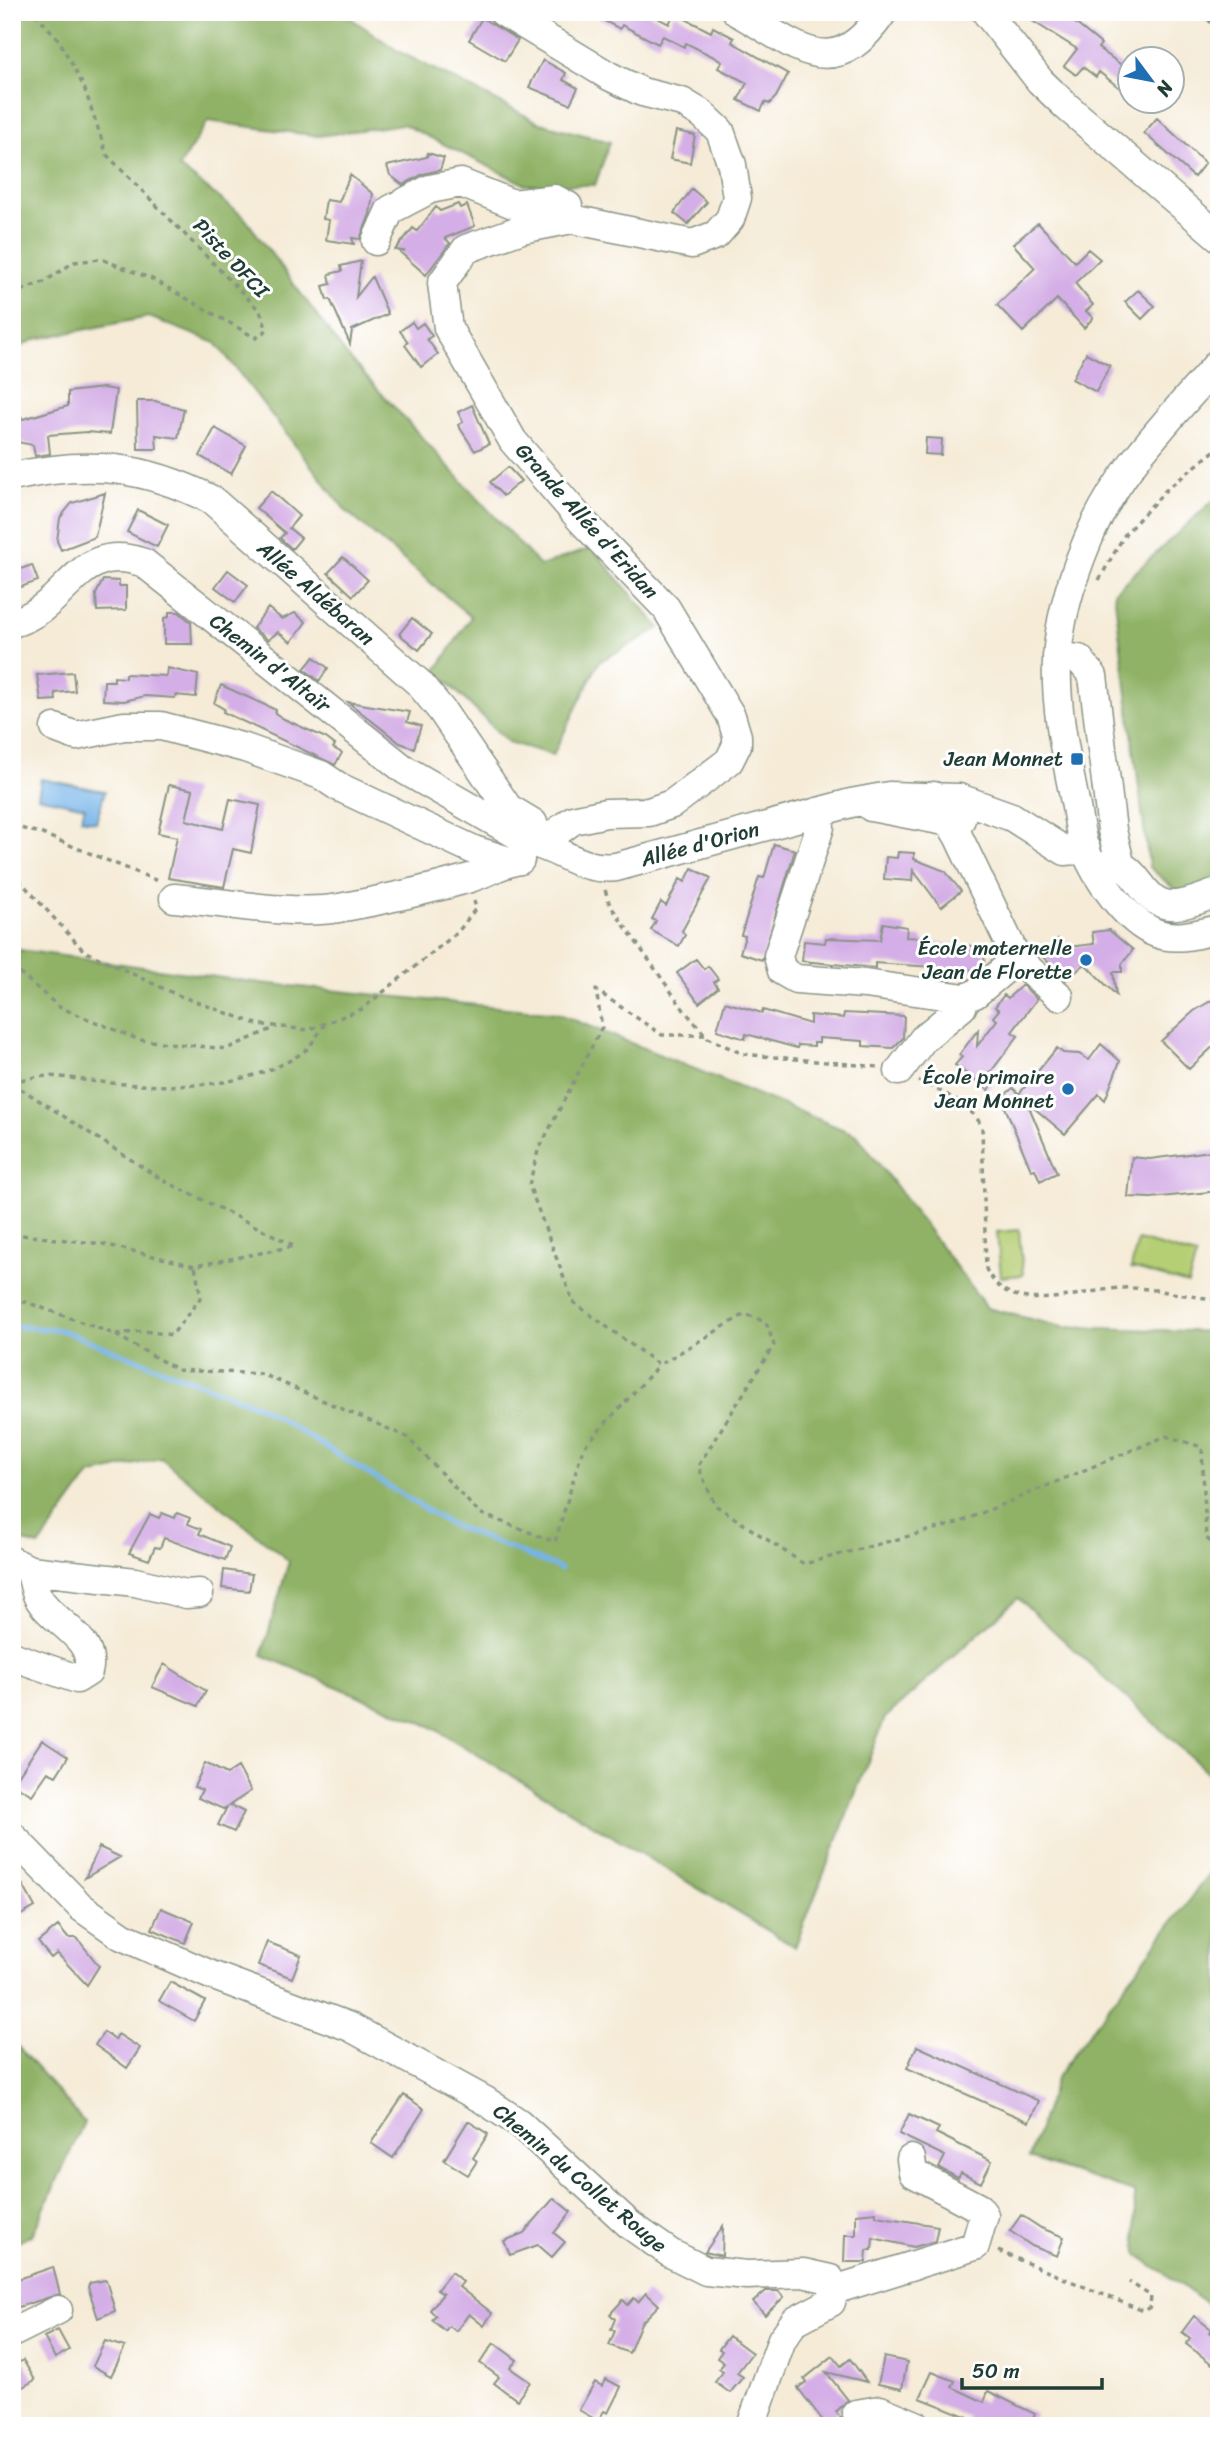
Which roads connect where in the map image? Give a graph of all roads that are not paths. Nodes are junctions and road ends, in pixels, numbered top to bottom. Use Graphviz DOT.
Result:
graph roads {
  1 [pos="503,12"];
  2 [pos="737,12"];
  3 [pos="883,12"];
  4 [pos="986,12"];
  5 [pos="572,219"];
  6 [pos="1219,237"];
  7 [pos="376,241"];
  8 [pos="1219,362"];
  9 [pos="12,477"];
  10 [pos="12,623"];
  11 [pos="1057,656"];
  12 [pos="55,728"];
  13 [pos="934,796"];
  14 [pos="485,799"];
  15 [pos="851,803"];
  16 [pos="996,810"];
  17 [pos="818,812"];
  18 [pos="950,822"];
  19 [pos="547,840"];
  20 [pos="1100,860"];
  21 [pos="509,861"];
  22 [pos="1219,892"];
  23 [pos="174,898"];
  24 [pos="1219,929"];
  25 [pos="1017,959"];
  26 [pos="1059,996"];
  27 [pos="965,998"];
  28 [pos="899,1071"];
  29 [pos="21,1565"];
  30 [pos="199,1592"];
  31 [pos="12,1656"];
  32 [pos="12,1836"];
  33 [pos="911,2159"];
  34 [pos="834,2290"];
  35 [pos="58,2310"];
  36 [pos="12,2333"];
  37 [pos="856,2414"];
  38 [pos="751,2426"];
  39 [pos="918,2426"];
  1 -- 5 [label="street, Grande Allée d'Eridan"];
  2 -- 3 [label="street"];
  4 -- 6 [label="street"];
  5 -- 7 [label="street"];
  5 -- 19 [label="street, Grande Allée d'Eridan"];
  8 -- 11 [label="street"];
  9 -- 14 [label="street, Allée Aldébaran"];
  10 -- 14 [label="street, Chemin d'Altaïr"];
  11 -- 20 [label="street"];
  11 -- 20 [label="street"];
  12 -- 21 [label="street"];
  13 -- 15 [label="street, Allée d'Orion"];
  13 -- 16 [label="street, Allée d'Orion"];
  13 -- 18 [label="street"];
  14 -- 19 [label="street, Allée Aldébaran"];
  15 -- 17 [label="street, Allée d'Orion"];
  15 -- 18 [label="street, Allée d'Orion"];
  16 -- 18 [label="street, Allée d'Orion"];
  16 -- 20 [label="street, Allée d'Orion"];
  17 -- 19 [label="street, Allée d'Orion"];
  17 -- 27 [label="street"];
  18 -- 25 [label="street"];
  19 -- 21 [label="street, Grande Allée d'Eridan"];
  20 -- 22 [label="street"];
  20 -- 24 [label="street"];
  21 -- 23 [label="street, Grande Allée d'Eridan"];
  25 -- 26 [label="street"];
  25 -- 27 [label="street"];
  27 -- 28 [label="street"];
  29 -- 30 [label="street"];
  29 -- 31 [label="street"];
  32 -- 34 [label="street, Chemin du Collet Rouge"];
  33 -- 34 [label="street"];
  34 -- 38 [label="street"];
  35 -- 36 [label="street"];
  37 -- 39 [label="street"];
}
